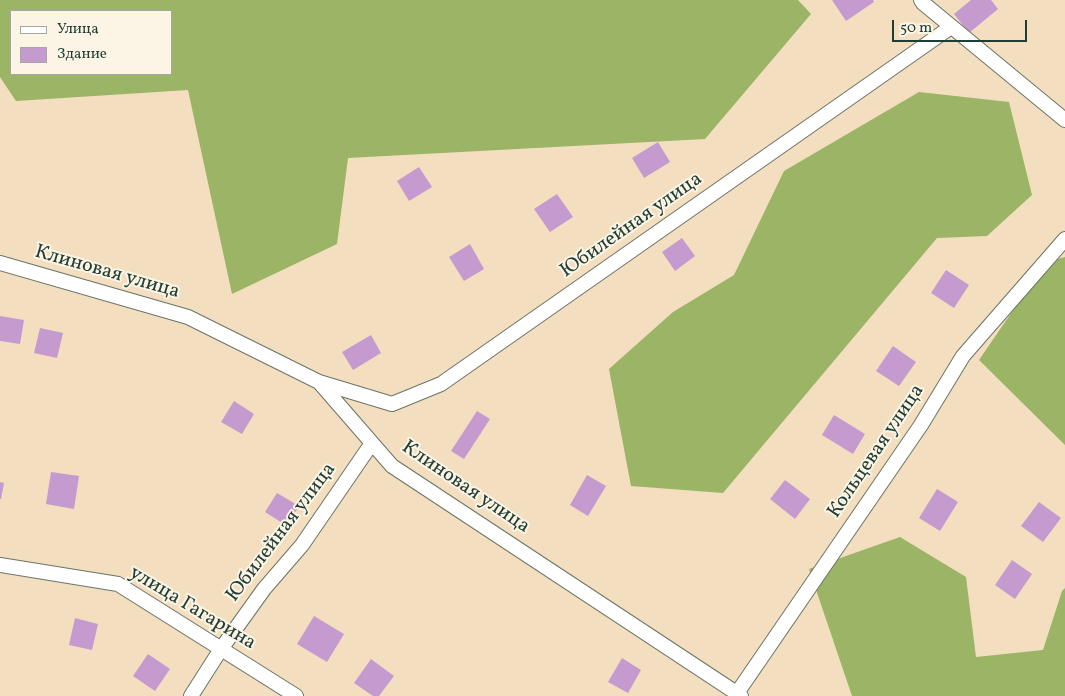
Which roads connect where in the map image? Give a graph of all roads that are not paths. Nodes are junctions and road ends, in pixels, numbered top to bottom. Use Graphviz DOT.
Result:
graph roads {
  1 [pos="921,0"];
  2 [pos="951,27"];
  3 [pos="1065,120"];
  4 [pos="1065,239"];
  5 [pos="0,263"];
  6 [pos="319,382"];
  7 [pos="372,443"];
  8 [pos="0,565"];
  9 [pos="221,649"];
  10 [pos="738,695"];
  11 [pos="191,696"];
  12 [pos="296,696"];
  1 -- 2 [label="street"];
  2 -- 3 [label="street"];
  2 -- 6 [label="street, Юбилейная улица"];
  4 -- 10 [label="street, Кольцевая улица"];
  5 -- 6 [label="street, Клиновая улица"];
  6 -- 7 [label="street, Клиновая улица"];
  7 -- 9 [label="street, Юбилейная улица"];
  7 -- 10 [label="street, Клиновая улица"];
  8 -- 9 [label="street, улица Гагарина"];
  9 -- 11 [label="street, Юбилейная улица"];
  9 -- 12 [label="street, улица Гагарина"];
}
